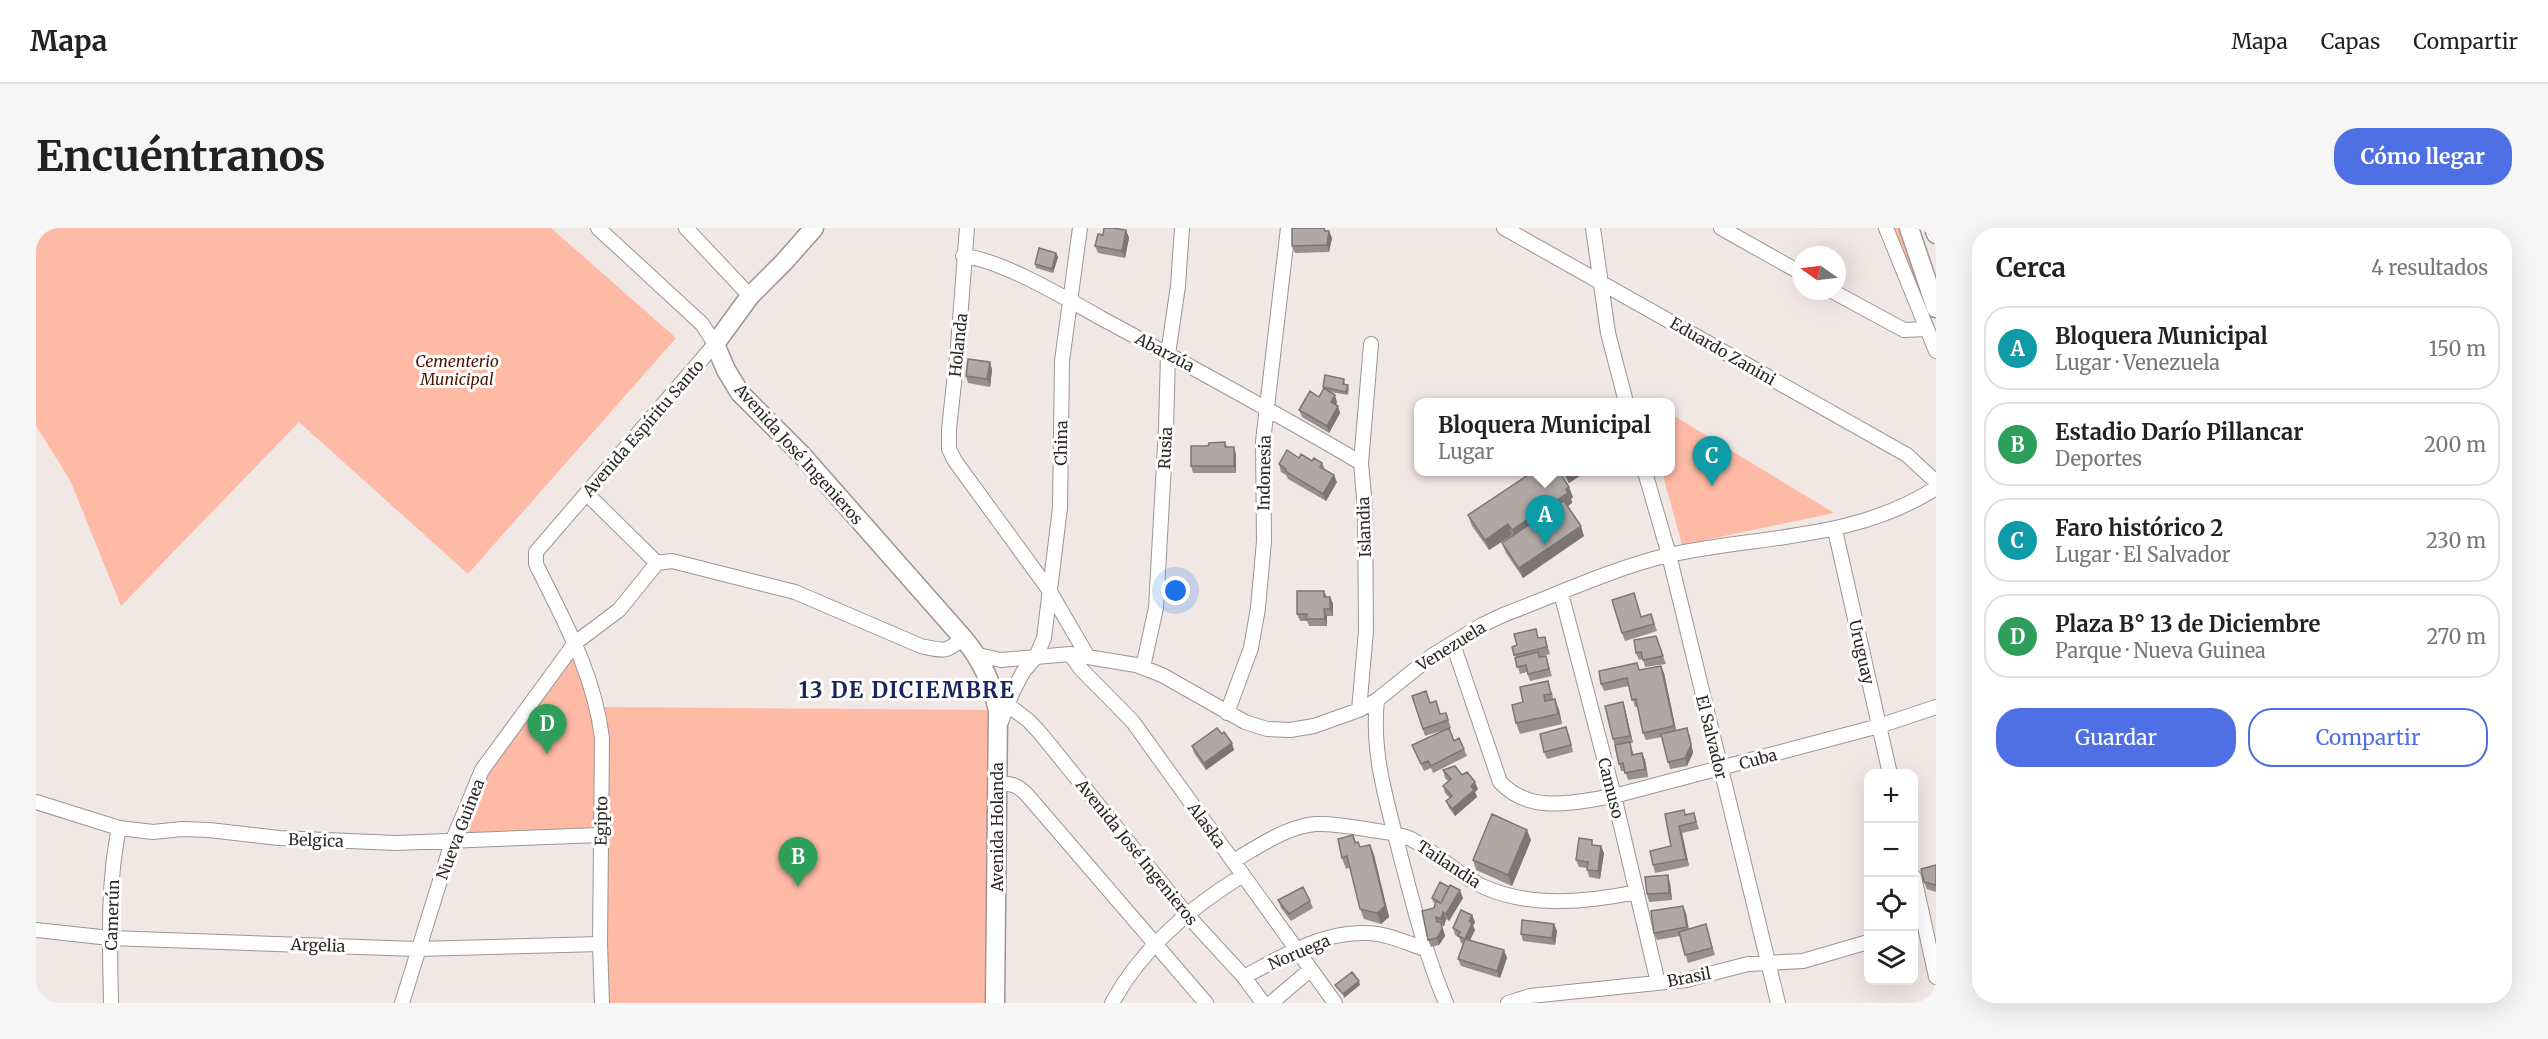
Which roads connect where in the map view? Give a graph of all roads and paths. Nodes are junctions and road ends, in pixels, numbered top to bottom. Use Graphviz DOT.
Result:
graph roads {
  1 [pos="598,228"];
  2 [pos="686,228"];
  3 [pos="814,228"];
  4 [pos="967,228"];
  5 [pos="1080,228"];
  6 [pos="1182,228"];
  7 [pos="1288,228"];
  8 [pos="1504,228"];
  9 [pos="1593,228"];
  10 [pos="1721,228"];
  11 [pos="1886,228"];
  12 [pos="1909,228"];
  13 [pos="1934,228"];
  14 [pos="1936,234"];
  15 [pos="963,256"];
  16 [pos="1792,268"];
  17 [pos="1599,281"];
  18 [pos="750,296"];
  19 [pos="1846,299"];
  20 [pos="1070,302"];
  21 [pos="1936,308"];
  22 [pos="1927,329"];
  23 [pos="715,344"];
  24 [pos="1371,344"];
  25 [pos="1936,351"];
  26 [pos="1168,354"];
  27 [pos="1625,398"];
  28 [pos="1266,406"];
  29 [pos="1361,462"];
  30 [pos="1647,476"];
  31 [pos="1936,482"];
  32 [pos="1936,488"];
  33 [pos="587,494"];
  34 [pos="1835,530"];
  35 [pos="1669,555"];
  36 [pos="657,563"];
  37 [pos="1048,590"];
  38 [pos="1561,593"];
  39 [pos="963,638"];
  40 [pos="575,643"];
  41 [pos="1453,644"];
  42 [pos="1070,654"];
  43 [pos="978,655"];
  44 [pos="1036,657"];
  45 [pos="1088,657"];
  46 [pos="1143,667"];
  47 [pos="1377,700"];
  48 [pos="1008,705"];
  49 [pos="1936,707"];
  50 [pos="1359,710"];
  51 [pos="1227,713"];
  52 [pos="1879,726"];
  53 [pos="997,730"];
  54 [pos="1720,769"];
  55 [pos="1889,769"];
  56 [pos="998,784"];
  57 [pos="1614,796"];
  58 [pos="36,802"];
  59 [pos="119,828"];
  60 [pos="1395,834"];
  61 [pos="600,836"];
  62 [pos="452,842"];
  63 [pos="1233,861"];
  64 [pos="1243,875"];
  65 [pos="1914,877"];
  66 [pos="1637,892"];
  67 [pos="1188,916"];
  68 [pos="1925,926"];
  69 [pos="36,930"];
  70 [pos="110,938"];
  71 [pos="1864,943"];
  72 [pos="600,944"];
  73 [pos="1154,945"];
  74 [pos="417,949"];
  75 [pos="1425,949"];
  76 [pos="1296,950"];
  77 [pos="1768,962"];
  78 [pos="1310,970"];
  79 [pos="1244,977"];
  80 [pos="1936,977"];
  81 [pos="1658,983"];
  82 [pos="111,1003"];
  83 [pos="402,1003"];
  84 [pos="602,1003"];
  85 [pos="995,1003"];
  86 [pos="1112,1003"];
  87 [pos="1206,1003"];
  88 [pos="1263,1003"];
  89 [pos="1271,1003"];
  90 [pos="1335,1003"];
  91 [pos="1446,1003"];
  92 [pos="1508,1003"];
  93 [pos="1778,1003"];
  1 -- 23 [label="street, Avenida José Ingenieros"];
  2 -- 18 [label="street"];
  3 -- 18 [label="street, Avenida Espíritu Santo"];
  4 -- 15 [label="street, Holanda"];
  5 -- 20 [label="street, China"];
  6 -- 26 [label="street, Rusia"];
  7 -- 28 [label="street, Indonesia"];
  8 -- 17 [label="street, Eduardo Zanini"];
  9 -- 17 [label="street"];
  10 -- 16 [label="street"];
  11 -- 22 [label="street"];
  12 -- 21 [label="street"];
  13 -- 14 [label="street"];
  15 -- 20 [label="street, Abarzúa"];
  15 -- 37 [label="street, Holanda"];
  17 -- 27 [label="street"];
  17 -- 31 [label="street, Eduardo Zanini"];
  18 -- 23 [label="street, Avenida Espíritu Santo"];
  19 -- 22 [label="street"];
  20 -- 26 [label="street, Abarzúa"];
  20 -- 37 [label="street, China"];
  22 -- 25 [label="street"];
  23 -- 33 [label="street, Avenida Espíritu Santo"];
  23 -- 39 [label="street, Avenida José Ingenieros"];
  24 -- 29 [label="street, Islandia"];
  26 -- 28 [label="street, Abarzúa"];
  26 -- 46 [label="street, Rusia"];
  28 -- 29 [label="street, Abarzúa"];
  28 -- 51 [label="street, Indonesia"];
  29 -- 50 [label="street, Islandia"];
  30 -- 35 [label="street, El Salvador"];
  32 -- 34 [label="street, Venezuela"];
  33 -- 36 [label="street"];
  33 -- 40 [label="street, Avenida Espíritu Santo"];
  34 -- 35 [label="street, Venezuela"];
  34 -- 52 [label="street, Uruguay"];
  35 -- 38 [label="street, Venezuela"];
  35 -- 54 [label="street, El Salvador"];
  36 -- 39 [label="street"];
  36 -- 40 [label="street, Nueva Guinea"];
  37 -- 44 [label="street, China"];
  37 -- 45 [label="street"];
  38 -- 41 [label="street, Venezuela"];
  38 -- 57 [label="street, Camuso"];
  39 -- 43 [label="street, Avenida José Ingenieros"];
  40 -- 61 [label="street, Egipto"];
  40 -- 62 [label="street, Nueva Guinea"];
  41 -- 47 [label="street, Venezuela"];
  41 -- 57 [label="street, Cuba"];
  42 -- 44 [label="street, Venezuela"];
  42 -- 45 [label="street, Venezuela"];
  42 -- 63 [label="street, Alaska"];
  43 -- 44 [label="street, Venezuela"];
  43 -- 53 [label="street, Avenida Holanda"];
  44 -- 48 [label="street, China"];
  45 -- 46 [label="street, Venezuela"];
  46 -- 51 [label="street, Venezuela"];
  47 -- 50 [label="street, Venezuela"];
  47 -- 60 [label="street"];
  48 -- 53 [label="street, China"];
  48 -- 67 [label="street, Avenida José Ingenieros"];
  49 -- 52 [label="street, Cuba"];
  50 -- 51 [label="street, Venezuela"];
  52 -- 54 [label="street, Cuba"];
  52 -- 55 [label="street, Uruguay"];
  53 -- 56 [label="street, Avenida Holanda"];
  54 -- 57 [label="street, Cuba"];
  54 -- 77 [label="street, El Salvador"];
  56 -- 73 [label="street"];
  56 -- 85 [label="street, Avenida Holanda"];
  57 -- 66 [label="street, Camuso"];
  58 -- 59 [label="street, Belgica"];
  59 -- 62 [label="street, Belgica"];
  59 -- 70 [label="street, Camerún"];
  60 -- 63 [label="street, Tailandia"];
  60 -- 66 [label="street, Tailandia"];
  60 -- 75 [label="street"];
  61 -- 62 [label="street, Belgica"];
  61 -- 72 [label="street, Egipto"];
  62 -- 74 [label="street, Nueva Guinea"];
  63 -- 64 [label="street, Alaska"];
  64 -- 67 [label="street"];
  64 -- 76 [label="street, Alaska"];
  65 -- 68 [label="street"];
  66 -- 81 [label="street, Camuso"];
  67 -- 73 [label="street"];
  67 -- 79 [label="street, Avenida José Ingenieros"];
  68 -- 80 [label="street"];
  69 -- 70 [label="street, Argelia"];
  70 -- 74 [label="street, Argelia"];
  70 -- 82 [label="street, Camerún"];
  71 -- 77 [label="street, Brasil"];
  72 -- 74 [label="street, Argelia"];
  72 -- 84 [label="street, Egipto"];
  73 -- 86 [label="street"];
  73 -- 87 [label="street"];
  74 -- 83 [label="street, Nueva Guinea"];
  75 -- 76 [label="street, Noruega"];
  75 -- 91 [label="street"];
  76 -- 78 [label="street, Alaska"];
  76 -- 79 [label="street, Noruega"];
  77 -- 81 [label="street, Brasil"];
  77 -- 93 [label="street, El Salvador"];
  78 -- 89 [label="street, Noruega"];
  78 -- 90 [label="street, Alaska"];
  79 -- 88 [label="street, Avenida José Ingenieros"];
  81 -- 92 [label="street, Brasil"];
}
